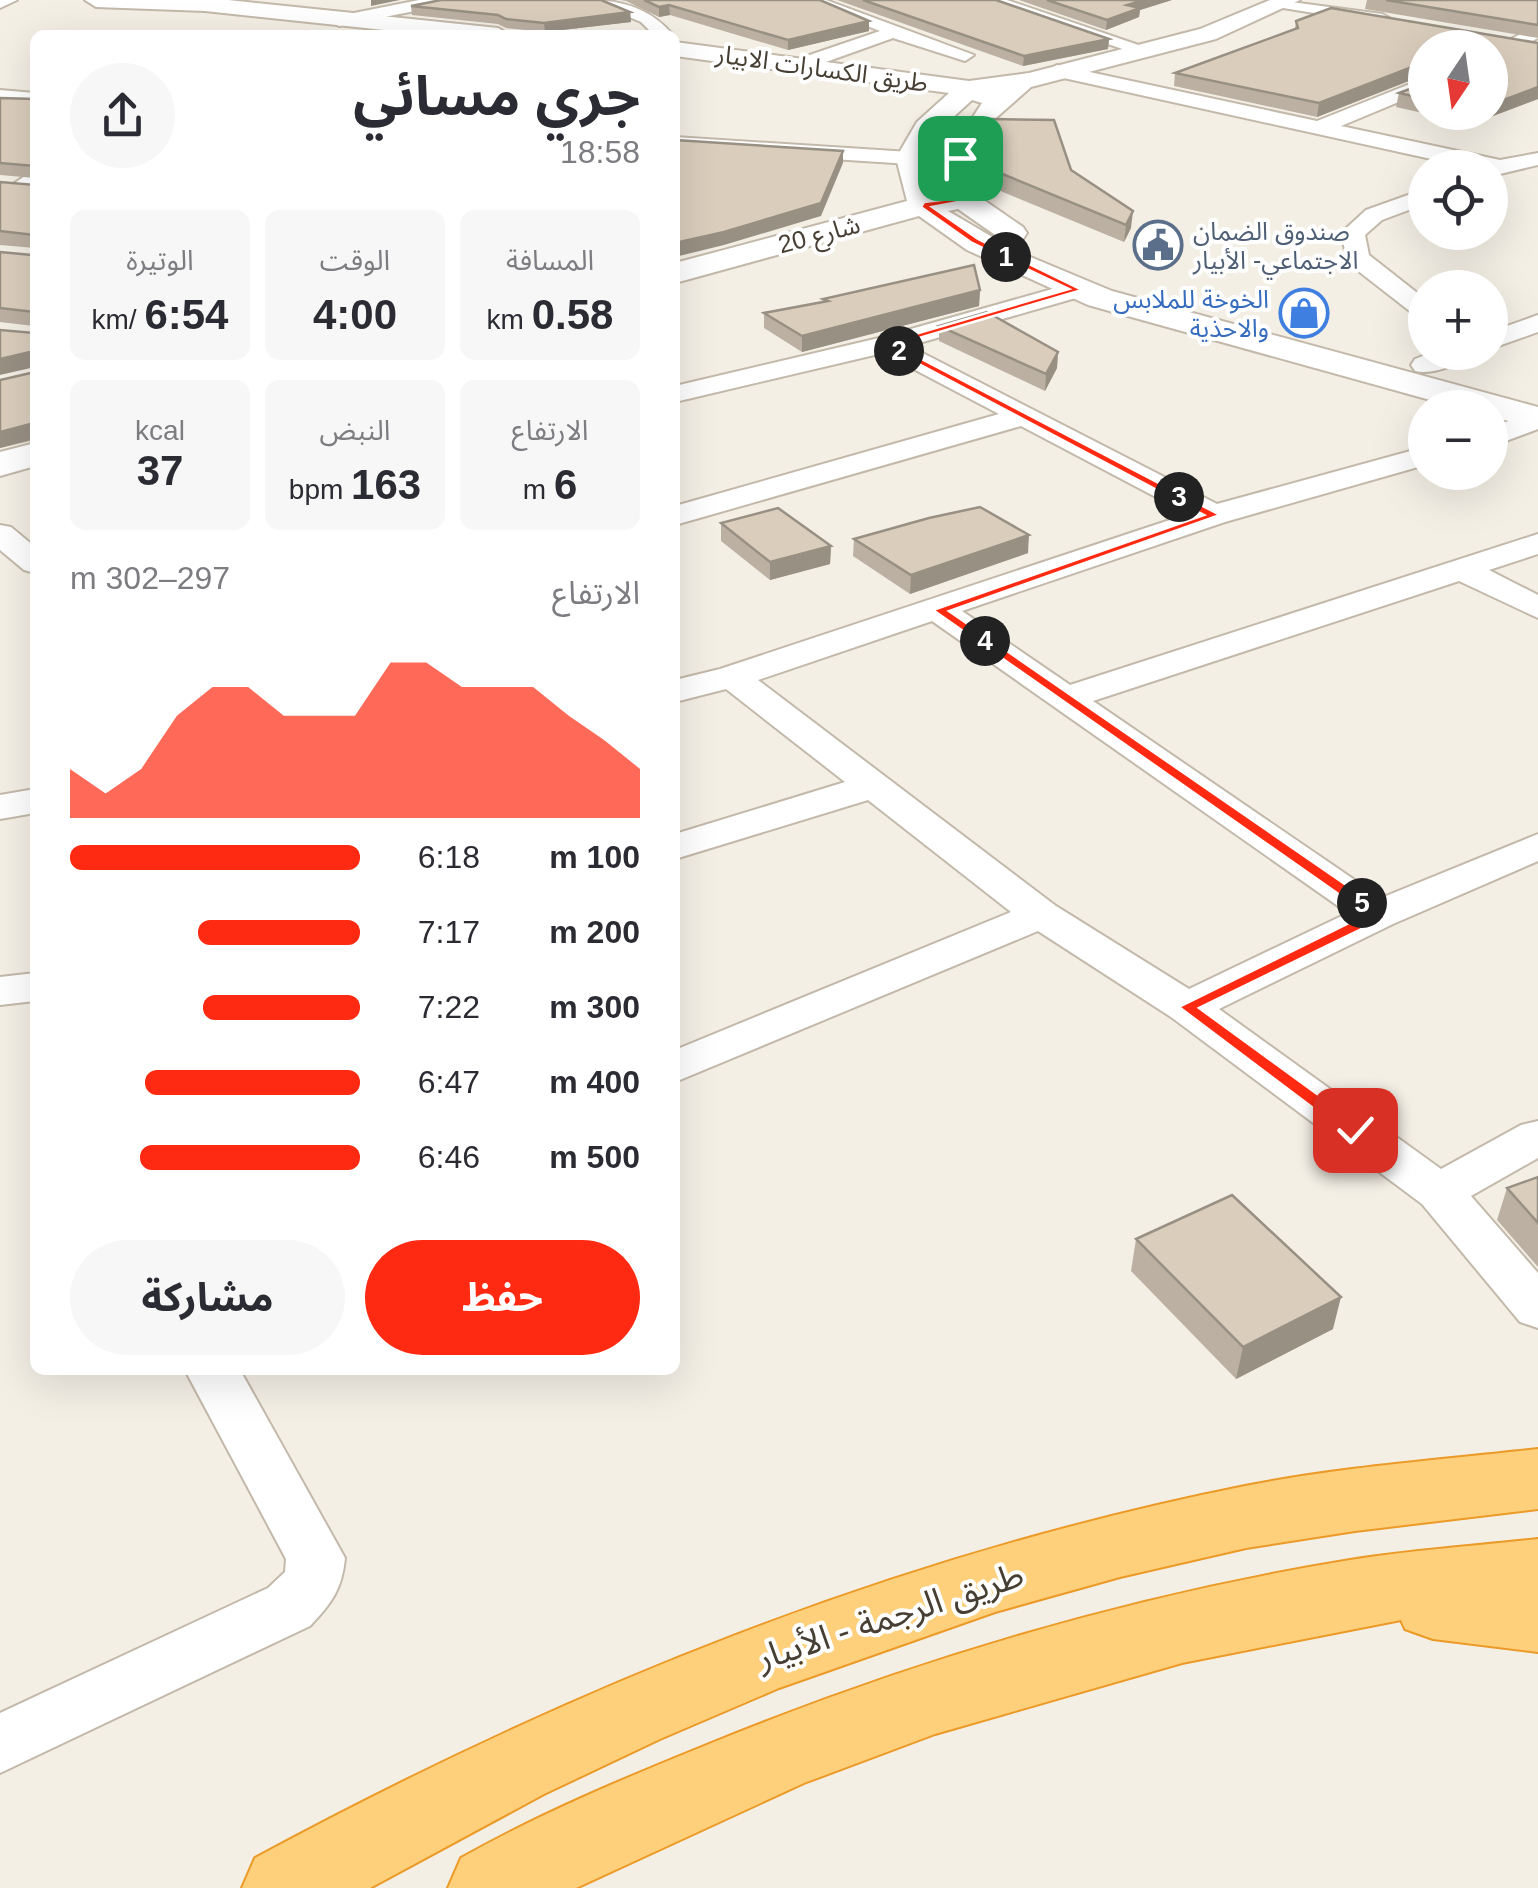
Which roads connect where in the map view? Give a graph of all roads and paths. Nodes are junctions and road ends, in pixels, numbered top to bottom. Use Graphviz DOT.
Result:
graph roads {
  1 [pos="96,0"];
  2 [pos="163,0"];
  3 [pos="445,0"];
  4 [pos="598,0"];
  5 [pos="808,0"];
  6 [pos="988,0"];
  7 [pos="1042,0"];
  8 [pos="1286,1"];
  9 [pos="220,8"];
  10 [pos="1020,10"];
  11 [pos="1395,21"];
  12 [pos="339,22"];
  13 [pos="437,30"];
  14 [pos="659,30"];
  15 [pos="1538,30"];
  16 [pos="892,32"];
  17 [pos="1518,45"];
  18 [pos="680,46"];
  19 [pos="1508,46"];
  20 [pos="1538,48"];
  21 [pos="1144,50"];
  22 [pos="965,55"];
  23 [pos="805,63"];
  24 [pos="1043,76"];
  25 [pos="1408,91"];
  26 [pos="0,96"];
  27 [pos="983,96"];
  28 [pos="30,99"];
  29 [pos="1316,129"];
  30 [pos="680,143"];
  31 [pos="700,144"];
  32 [pos="1410,150"];
  33 [pos="910,158"];
  34 [pos="1538,158"];
  35 [pos="680,162"];
  36 [pos="1508,166"];
  37 [pos="964,200"];
  38 [pos="1408,202"];
  39 [pos="924,205"];
  40 [pos="850,225"];
  41 [pos="975,241"];
  42 [pos="680,272"];
  43 [pos="1078,290"];
  44 [pos="1408,297"];
  45 [pos="1538,322"];
  46 [pos="1508,334"];
  47 [pos="886,344"];
  48 [pos="1408,361"];
  49 [pos="1444,370"];
  50 [pos="680,393"];
  51 [pos="1538,394"];
  52 [pos="1024,416"];
  53 [pos="1538,418"];
  54 [pos="1508,430"];
  55 [pos="30,455"];
  56 [pos="1408,461"];
  57 [pos="0,464"];
  58 [pos="680,515"];
  59 [pos="1214,515"];
  60 [pos="0,534"];
  61 [pos="1538,544"];
  62 [pos="30,559"];
  63 [pos="30,563"];
  64 [pos="1461,569"];
  65 [pos="0,571"];
  66 [pos="1538,608"];
  67 [pos="939,610"];
  68 [pos="732,677"];
  69 [pos="680,690"];
  70 [pos="1068,697"];
  71 [pos="870,787"];
  72 [pos="30,801"];
  73 [pos="0,807"];
  74 [pos="680,845"];
  75 [pos="1538,846"];
  76 [pos="1378,915"];
  77 [pos="1041,916"];
  78 [pos="30,987"];
  79 [pos="0,990"];
  80 [pos="1187,1007"];
  81 [pos="680,1064"];
  82 [pos="1538,1138"];
  83 [pos="1439,1192"];
  84 [pos="1538,1308"];
  85 [pos="215,1375"];
  86 [pos="1538,1479"];
  87 [pos="1538,1572"];
  88 [pos="1350,1594"];
  89 [pos="1538,1618"];
  90 [pos="0,1744"];
  91 [pos="286,1888"];
  92 [pos="492,1888"];
  1 -- 9 [label="street"];
  2 -- 9 [label="street"];
  3 -- 12 [label="street"];
  4 -- 14 [label="street"];
  5 -- 16 [label="street"];
  6 -- 10 [label="street"];
  7 -- 10 [label="street"];
  8 -- 11 [label="street"];
  8 -- 21 [label="street, طريق الكسارات الابيار"];
  9 -- 12 [label="street"];
  10 -- 21 [label="street"];
  12 -- 13 [label="street"];
  15 -- 17 [label="street"];
  16 -- 22 [label="street"];
  16 -- 23 [label="street"];
  17 -- 19 [label="street"];
  17 -- 20 [label="street"];
  18 -- 23 [label="street, طريق الكسارات الابيار"];
  21 -- 24 [label="street, طريق الكسارات الابيار"];
  23 -- 27 [label="street, طريق الكسارات الابيار"];
  24 -- 27 [label="street, طريق الكسارات الابيار"];
  24 -- 29 [label="street"];
  25 -- 29 [label="street"];
  26 -- 28 [label="street"];
  27 -- 33 [label="street"];
  27 -- 37 [label="street"];
  29 -- 32 [label="street"];
  30 -- 31 [label="street"];
  31 -- 33 [label="street"];
  31 -- 35 [label="street"];
  33 -- 39 [label="street"];
  34 -- 36 [label="street"];
  37 -- 39 [label="street, شارع 20"];
  37 -- 48 [label="street"];
  38 -- 44 [label="street"];
  39 -- 40 [label="street, شارع 20"];
  39 -- 41 [label="street"];
  40 -- 41 [label="street"];
  40 -- 42 [label="street, شارع 20"];
  41 -- 43 [label="street"];
  43 -- 47 [label="street"];
  43 -- 53 [label="street"];
  45 -- 46 [label="street"];
  47 -- 50 [label="street"];
  47 -- 52 [label="street"];
  49 -- 51 [label="street"];
  52 -- 58 [label="street"];
  52 -- 59 [label="street"];
  53 -- 54 [label="street"];
  55 -- 57 [label="street"];
  56 -- 59 [label="street"];
  59 -- 67 [label="street"];
  60 -- 62 [label="street"];
  61 -- 64 [label="street"];
  63 -- 65 [label="street"];
  64 -- 66 [label="street"];
  64 -- 70 [label="street"];
  67 -- 68 [label="street"];
  67 -- 70 [label="street"];
  68 -- 69 [label="street"];
  68 -- 71 [label="street"];
  70 -- 76 [label="street"];
  71 -- 74 [label="street"];
  71 -- 77 [label="street"];
  72 -- 73 [label="street"];
  75 -- 76 [label="street"];
  76 -- 80 [label="street"];
  77 -- 80 [label="street"];
  77 -- 81 [label="street"];
  78 -- 79 [label="street"];
  80 -- 83 [label="street"];
  82 -- 83 [label="street"];
  83 -- 84 [label="street"];
  85 -- 90 [label="street"];
  86 -- 91 [label="highway, طريق الرجمة - الأبيار"];
  87 -- 88 [label="highway"];
  88 -- 89 [label="highway"];
  88 -- 92 [label="highway"];
}
